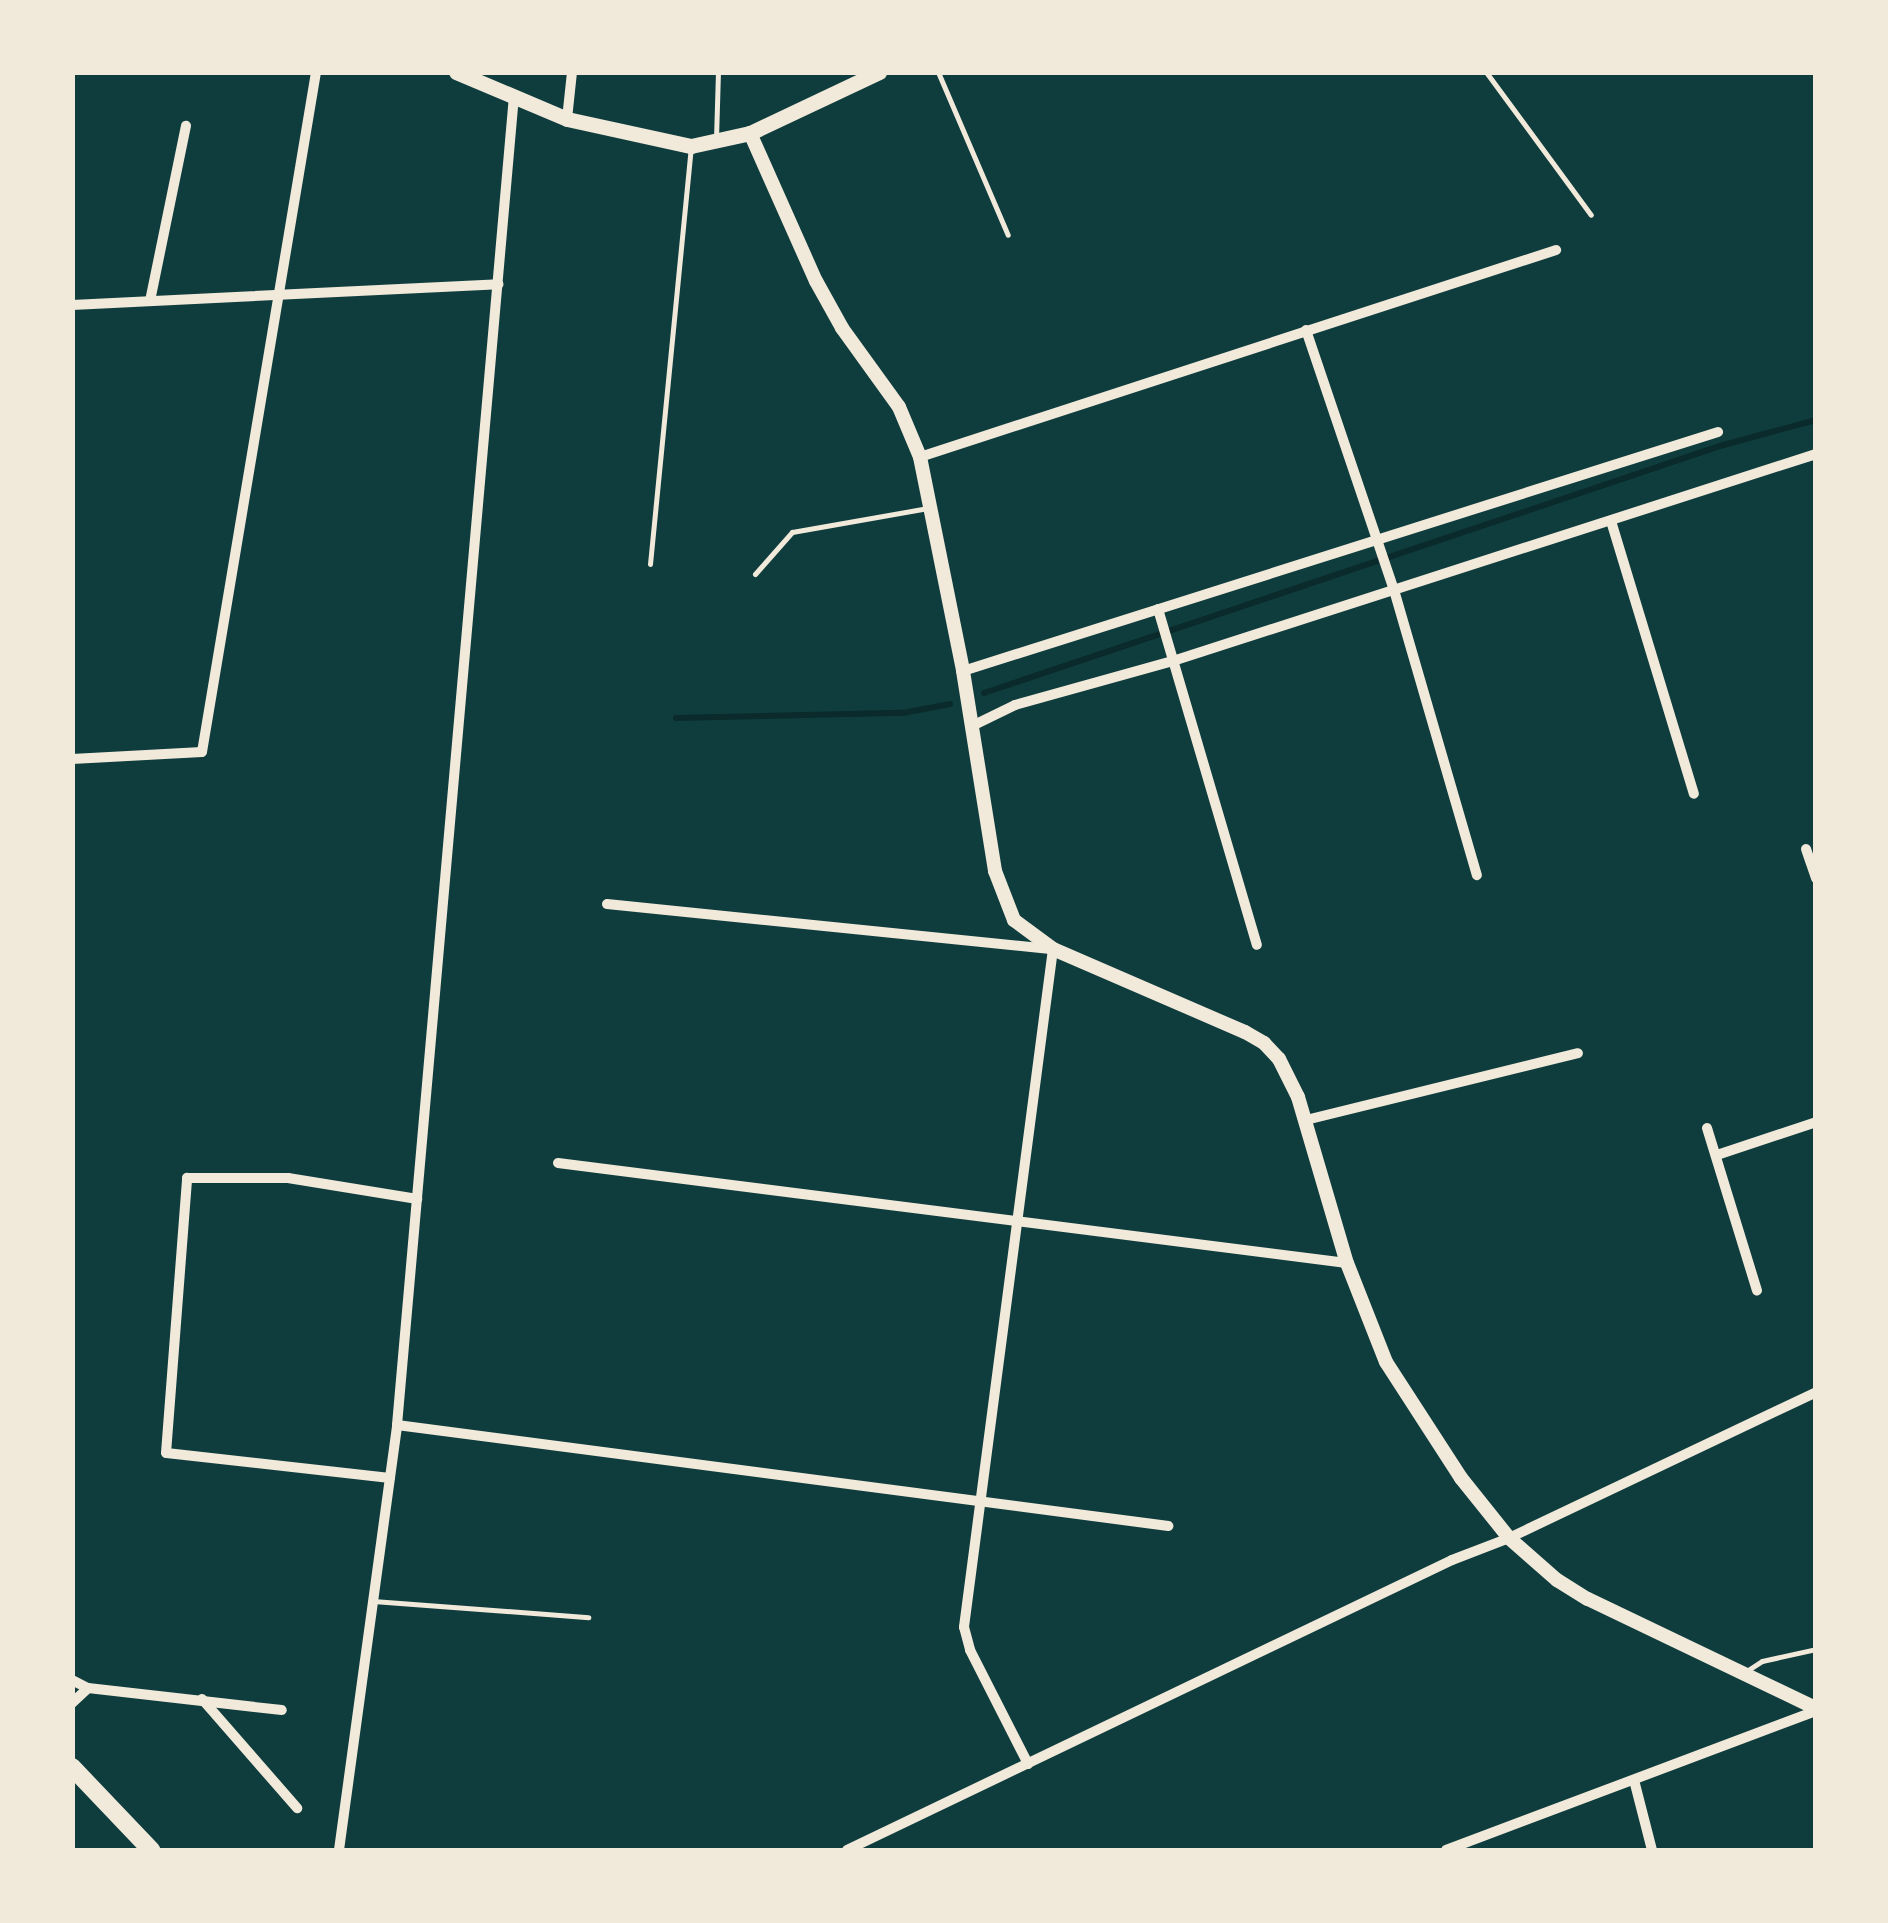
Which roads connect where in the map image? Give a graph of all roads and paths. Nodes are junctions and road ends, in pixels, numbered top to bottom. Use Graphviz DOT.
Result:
graph roads {
  1 [pos="316,72"];
  2 [pos="456,72"];
  3 [pos="572,72"];
  4 [pos="718,72"];
  5 [pos="879,72"];
  6 [pos="938,72"];
  7 [pos="1486,72"];
  8 [pos="514,97"];
  9 [pos="567,119"];
  10 [pos="186,126"];
  11 [pos="750,133"];
  12 [pos="716,143"];
  13 [pos="691,146"];
  14 [pos="1591,214"];
  15 [pos="1008,235"];
  16 [pos="1556,250"];
  17 [pos="498,284"];
  18 [pos="279,294"];
  19 [pos="150,301"];
  20 [pos="72,306"];
  21 [pos="1306,330"];
  22 [pos="1718,432"];
  23 [pos="1816,454"];
  24 [pos="920,457"];
  25 [pos="931,508"];
  26 [pos="1612,521"];
  27 [pos="1378,543"];
  28 [pos="650,564"];
  29 [pos="755,574"];
  30 [pos="1394,590"];
  31 [pos="1158,609"];
  32 [pos="1176,660"];
  33 [pos="963,671"];
  34 [pos="972,726"];
  35 [pos="72,759"];
  36 [pos="1694,794"];
  37 [pos="1806,849"];
  38 [pos="1476,875"];
  39 [pos="1816,878"];
  40 [pos="607,904"];
  41 [pos="1257,945"];
  42 [pos="1053,950"];
  43 [pos="1578,1052"];
  44 [pos="1306,1120"];
  45 [pos="1816,1122"];
  46 [pos="1707,1128"];
  47 [pos="1717,1155"];
  48 [pos="558,1162"];
  49 [pos="417,1199"];
  50 [pos="1017,1221"];
  51 [pos="1347,1264"];
  52 [pos="1757,1291"];
  53 [pos="1816,1392"];
  54 [pos="397,1425"];
  55 [pos="390,1478"];
  56 [pos="980,1501"];
  57 [pos="1168,1526"];
  58 [pos="1509,1538"];
  59 [pos="373,1602"];
  60 [pos="588,1617"];
  61 [pos="1816,1649"];
  62 [pos="1742,1674"];
  63 [pos="72,1680"];
  64 [pos="88,1688"];
  65 [pos="202,1698"];
  66 [pos="72,1703"];
  67 [pos="282,1710"];
  68 [pos="1816,1710"];
  69 [pos="1028,1764"];
  70 [pos="72,1767"];
  71 [pos="1634,1780"];
  72 [pos="297,1808"];
  73 [pos="151,1850"];
  74 [pos="339,1850"];
  75 [pos="847,1850"];
  76 [pos="1446,1850"];
  77 [pos="1652,1850"];
  1 -- 18 [label="street"];
  2 -- 8 [label="main road"];
  3 -- 9 [label="street"];
  4 -- 12 [label="lane"];
  5 -- 11 [label="main road"];
  6 -- 15 [label="lane"];
  7 -- 14 [label="lane"];
  8 -- 9 [label="main road"];
  8 -- 17 [label="street"];
  9 -- 13 [label="main road"];
  10 -- 19 [label="street"];
  11 -- 12 [label="main road"];
  11 -- 24 [label="street"];
  12 -- 13 [label="main road"];
  13 -- 28 [label="lane"];
  16 -- 21 [label="street"];
  17 -- 18 [label="street"];
  17 -- 49 [label="street"];
  18 -- 19 [label="street"];
  18 -- 35 [label="street"];
  19 -- 20 [label="street"];
  21 -- 24 [label="street"];
  21 -- 27 [label="street"];
  22 -- 27 [label="street"];
  23 -- 26 [label="street"];
  24 -- 25 [label="street"];
  25 -- 29 [label="lane"];
  25 -- 33 [label="street"];
  26 -- 30 [label="street"];
  26 -- 36 [label="street"];
  27 -- 30 [label="street"];
  27 -- 31 [label="street"];
  30 -- 32 [label="street"];
  30 -- 38 [label="street"];
  31 -- 32 [label="street"];
  31 -- 33 [label="street"];
  32 -- 34 [label="street"];
  32 -- 41 [label="street"];
  33 -- 34 [label="street"];
  34 -- 42 [label="street"];
  37 -- 39 [label="street"];
  40 -- 42 [label="street"];
  42 -- 44 [label="street"];
  42 -- 50 [label="street"];
  43 -- 44 [label="street"];
  44 -- 51 [label="street"];
  45 -- 47 [label="street"];
  46 -- 47 [label="street"];
  47 -- 52 [label="street"];
  48 -- 50 [label="street"];
  49 -- 54 [label="street"];
  49 -- 55 [label="street"];
  50 -- 51 [label="street"];
  50 -- 56 [label="street"];
  51 -- 58 [label="street"];
  53 -- 58 [label="street"];
  54 -- 55 [label="street"];
  54 -- 56 [label="street"];
  55 -- 59 [label="street"];
  56 -- 57 [label="street"];
  56 -- 69 [label="street"];
  58 -- 62 [label="street"];
  58 -- 69 [label="street"];
  59 -- 60 [label="lane"];
  59 -- 74 [label="street"];
  61 -- 62 [label="lane"];
  62 -- 68 [label="street"];
  63 -- 64 [label="street"];
  64 -- 65 [label="street"];
  64 -- 66 [label="street"];
  65 -- 67 [label="street"];
  65 -- 72 [label="street"];
  68 -- 71 [label="street"];
  69 -- 75 [label="street"];
  70 -- 73 [label="main road"];
  71 -- 76 [label="street"];
  71 -- 77 [label="street"];
}
